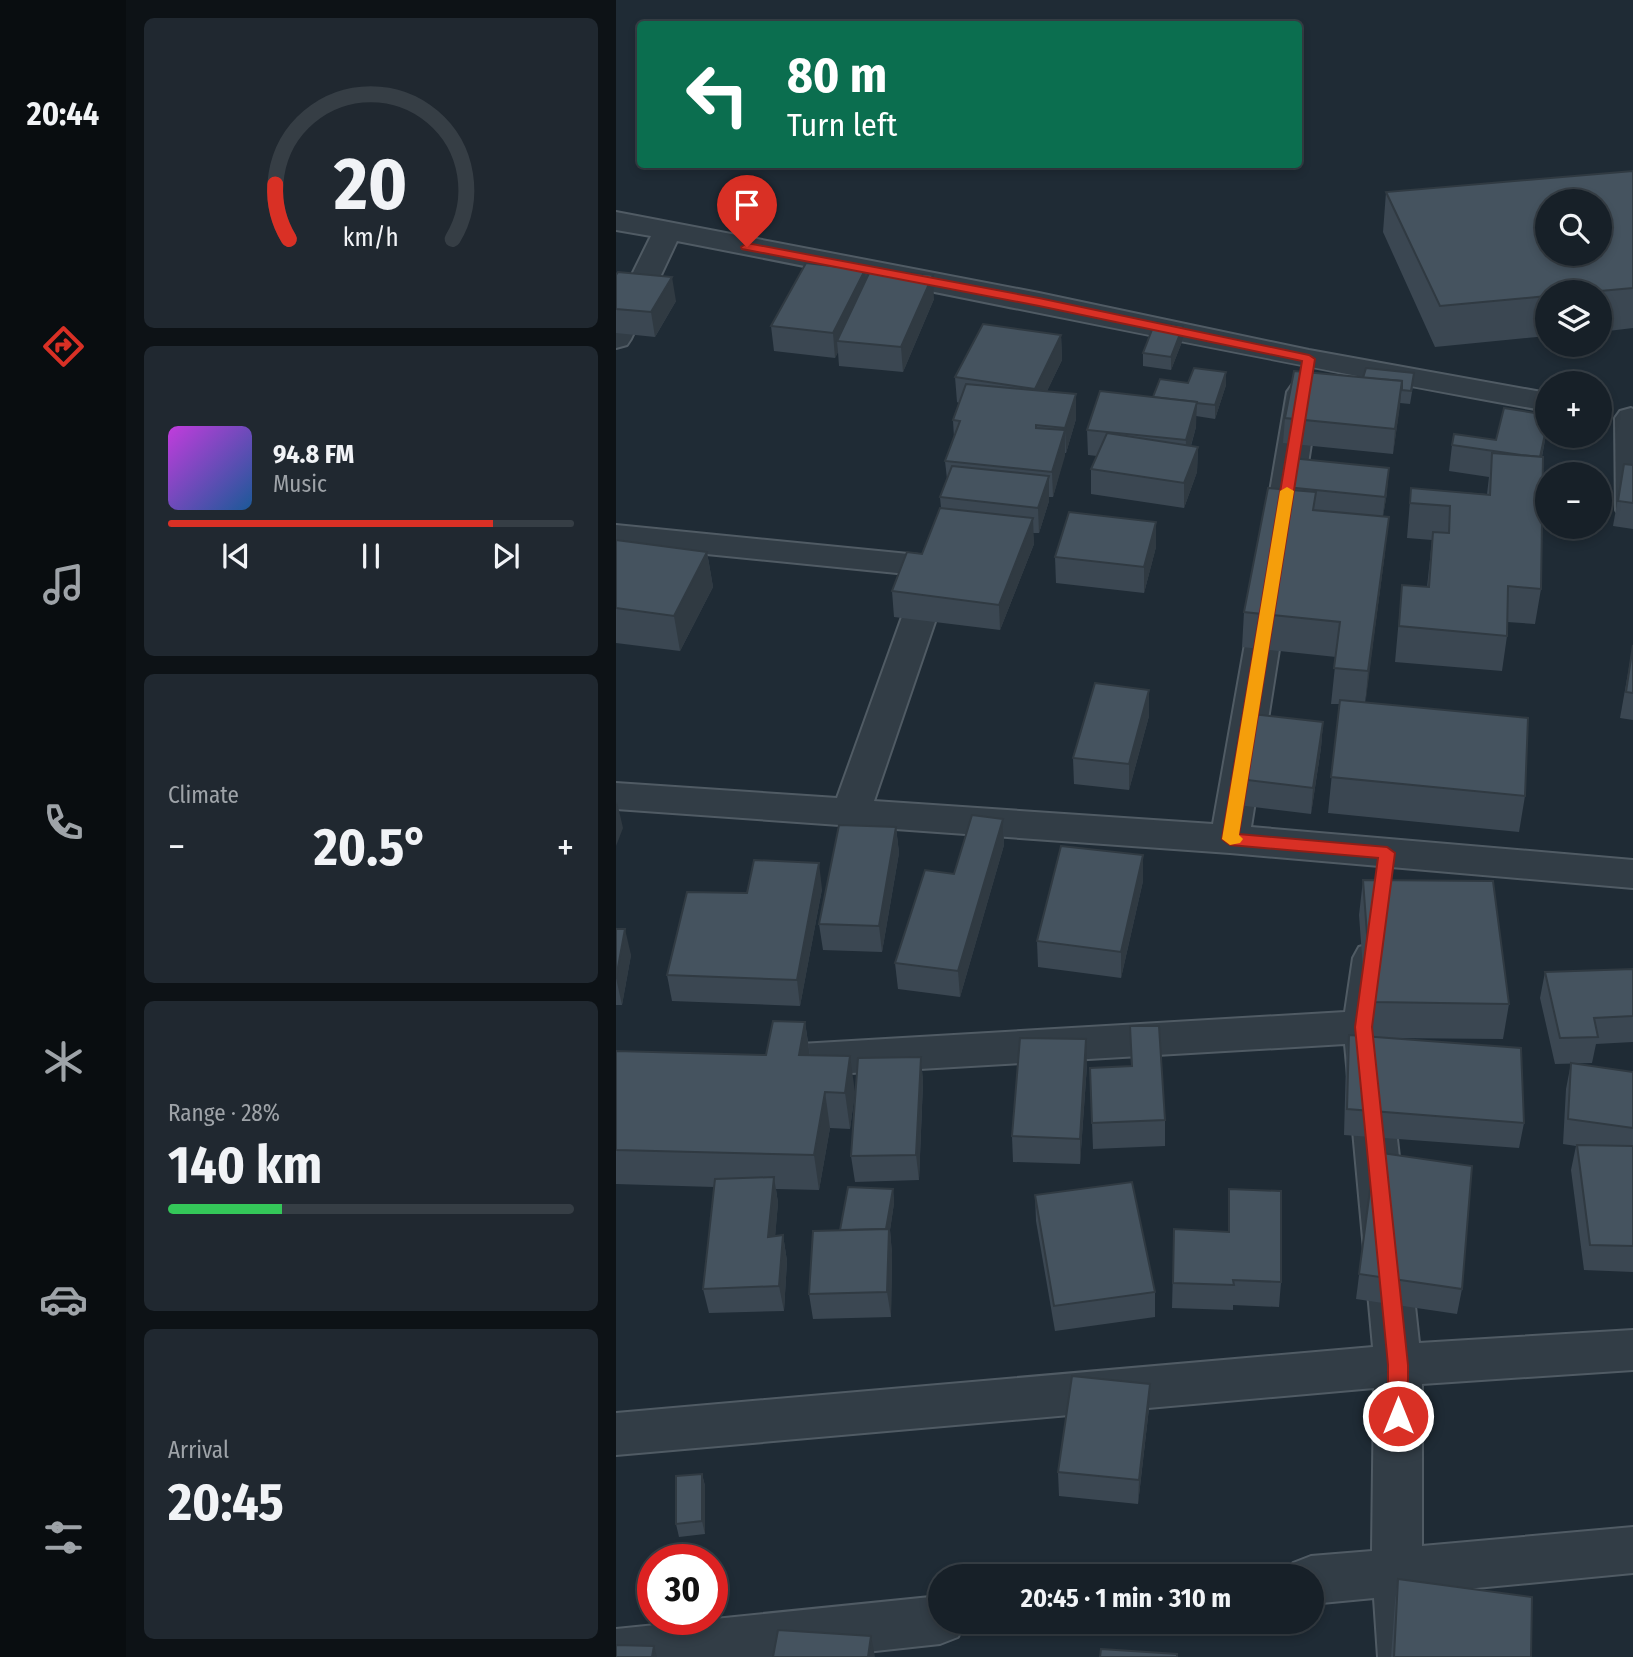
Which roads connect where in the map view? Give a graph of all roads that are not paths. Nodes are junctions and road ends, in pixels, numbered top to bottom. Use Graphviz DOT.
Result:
graph roads {
  1 [pos="616,221"];
  2 [pos="667,232"];
  3 [pos="616,339"];
  4 [pos="1309,359"];
  5 [pos="1535,400"];
  6 [pos="1621,416"];
  7 [pos="1633,510"];
  8 [pos="616,535"];
  9 [pos="616,796"];
  10 [pos="850,814"];
  11 [pos="1230,839"];
  12 [pos="1633,874"];
  13 [pos="1382,888"];
  14 [pos="1364,1027"];
  15 [pos="768,1062"];
  16 [pos="1633,1350"];
  17 [pos="1398,1365"];
  18 [pos="616,1434"];
  19 [pos="1633,1550"];
  20 [pos="1397,1571"];
  21 [pos="1324,1579"];
  22 [pos="928,1621"];
  23 [pos="616,1654"];
  24 [pos="1404,1657"];
  1 -- 2 [label="street"];
  2 -- 3 [label="street"];
  2 -- 4 [label="street"];
  4 -- 5 [label="street"];
  4 -- 11 [label="street"];
  6 -- 7 [label="street"];
  8 -- 10 [label="street"];
  9 -- 10 [label="street"];
  10 -- 11 [label="street"];
  11 -- 13 [label="street"];
  12 -- 13 [label="street"];
  13 -- 14 [label="street"];
  14 -- 15 [label="street"];
  14 -- 17 [label="street"];
  16 -- 17 [label="street"];
  17 -- 18 [label="street"];
  17 -- 20 [label="street"];
  19 -- 20 [label="street"];
  20 -- 21 [label="street"];
  20 -- 24 [label="street"];
  22 -- 23 [label="street"];
}
